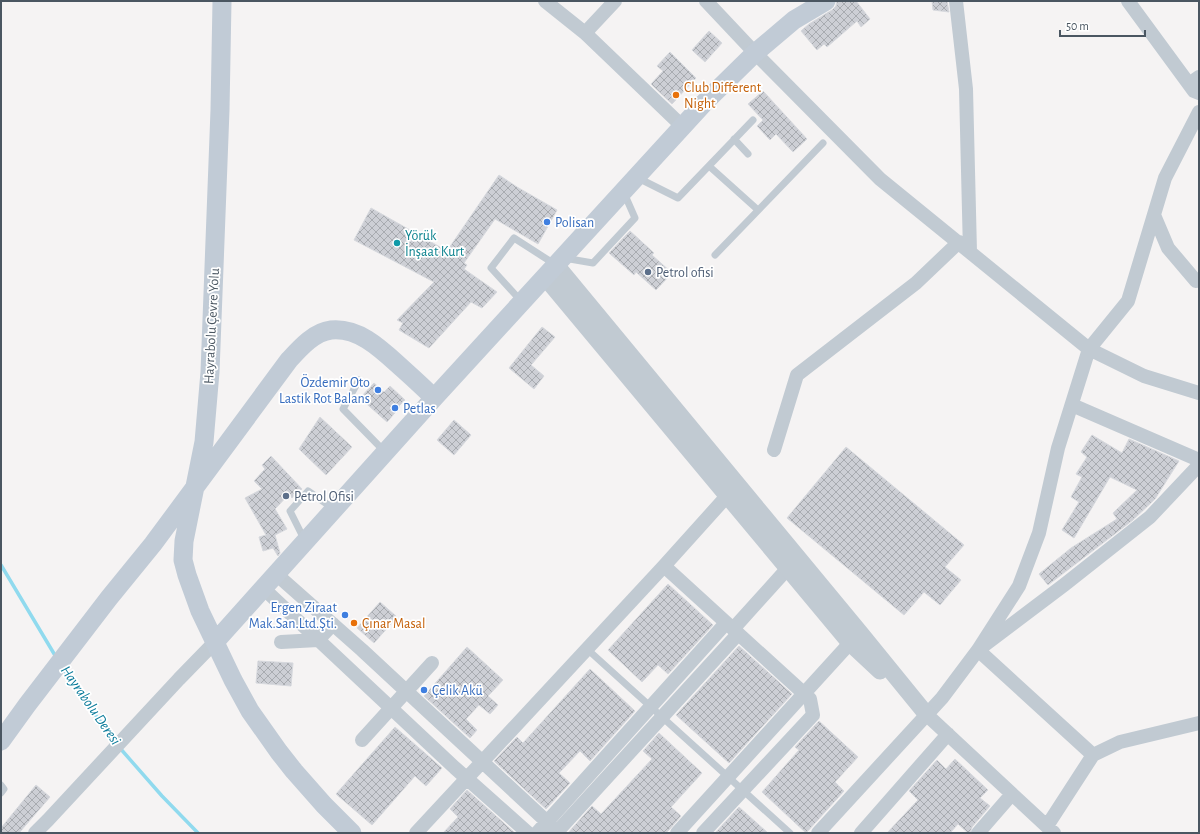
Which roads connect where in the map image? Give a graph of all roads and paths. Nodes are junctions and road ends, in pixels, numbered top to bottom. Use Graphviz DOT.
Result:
graph roads {
  1 [pos="222,1"];
  2 [pos="545,1"];
  3 [pos="615,1"];
  4 [pos="706,1"];
  5 [pos="826,1"];
  6 [pos="956,1"];
  7 [pos="1128,1"];
  8 [pos="585,33"];
  9 [pos="755,53"];
  10 [pos="1196,85"];
  11 [pos="1199,112"];
  12 [pos="753,120"];
  13 [pos="682,126"];
  14 [pos="734,140"];
  15 [pos="823,143"];
  16 [pos="748,154"];
  17 [pos="709,166"];
  18 [pos="630,184"];
  19 [pos="758,210"];
  20 [pos="1154,215"];
  21 [pos="959,242"];
  22 [pos="970,252"];
  23 [pos="715,255"];
  24 [pos="554,267"];
  25 [pos="1196,281"];
  26 [pos="522,302"];
  27 [pos="1089,350"];
  28 [pos="359,380"];
  29 [pos="1199,392"];
  30 [pos="434,398"];
  31 [pos="1072,405"];
  32 [pos="774,450"];
  33 [pos="386,452"];
  34 [pos="1199,460"];
  35 [pos="1199,465"];
  36 [pos="727,496"];
  37 [pos="334,510"];
  38 [pos="305,542"];
  39 [pos="664,566"];
  40 [pos="788,568"];
  41 [pos="276,574"];
  42 [pos="263,588"];
  43 [pos="333,624"];
  44 [pos="732,629"];
  45 [pos="318,640"];
  46 [pos="215,642"];
  47 [pos="281,642"];
  48 [pos="850,643"];
  49 [pos="587,649"];
  50 [pos="978,650"];
  51 [pos="432,663"];
  52 [pos="407,691"];
  53 [pos="804,694"];
  54 [pos="651,707"];
  55 [pos="391,708"];
  56 [pos="927,715"];
  57 [pos="662,717"];
  58 [pos="1199,724"];
  59 [pos="948,734"];
  60 [pos="362,740"];
  61 [pos="1,742"];
  62 [pos="1092,755"];
  63 [pos="482,761"];
  64 [pos="728,777"];
  65 [pos="467,778"];
  66 [pos="1,785"];
  67 [pos="743,790"];
  68 [pos="1,793"];
  69 [pos="1012,794"];
  70 [pos="547,822"];
  71 [pos="1050,829"];
  72 [pos="558,832"];
  73 [pos="35,833"];
  74 [pos="352,833"];
  75 [pos="416,833"];
  76 [pos="528,833"];
  77 [pos="537,833"];
  78 [pos="677,833"];
  79 [pos="703,833"];
  80 [pos="790,833"];
  81 [pos="818,833"];
  82 [pos="861,833"];
  83 [pos="978,833"];
  1 -- 46 [label="main road, Hayrabolu Çevre Yolu"];
  2 -- 8 [label="street"];
  3 -- 8 [label="street"];
  4 -- 9 [label="street"];
  5 -- 9 [label="main road"];
  6 -- 22 [label="street"];
  7 -- 10 [label="street"];
  8 -- 13 [label="street"];
  9 -- 13 [label="main road"];
  9 -- 21 [label="street"];
  11 -- 20 [label="street"];
  12 -- 14 [label="lane"];
  13 -- 18 [label="main road"];
  14 -- 16 [label="lane"];
  14 -- 17 [label="lane"];
  15 -- 19 [label="lane"];
  17 -- 18 [label="lane"];
  17 -- 19 [label="lane"];
  18 -- 24 [label="main road"];
  18 -- 24 [label="lane"];
  19 -- 23 [label="lane"];
  20 -- 25 [label="street"];
  20 -- 27 [label="street"];
  21 -- 22 [label="street"];
  21 -- 32 [label="street"];
  22 -- 27 [label="street"];
  24 -- 26 [label="main road"];
  24 -- 26 [label="lane"];
  24 -- 36 [label="street"];
  24 -- 56 [label="street"];
  26 -- 30 [label="main road"];
  27 -- 29 [label="street"];
  27 -- 31 [label="street"];
  28 -- 33 [label="lane"];
  30 -- 33 [label="main road"];
  30 -- 61 [label="main road"];
  31 -- 34 [label="street"];
  31 -- 50 [label="street"];
  33 -- 37 [label="main road"];
  35 -- 50 [label="street"];
  36 -- 39 [label="street"];
  36 -- 40 [label="street"];
  37 -- 38 [label="main road"];
  37 -- 38 [label="lane"];
  38 -- 41 [label="main road"];
  39 -- 44 [label="street"];
  39 -- 49 [label="street"];
  40 -- 44 [label="street"];
  40 -- 48 [label="street"];
  41 -- 42 [label="main road"];
  41 -- 43 [label="street"];
  42 -- 45 [label="street"];
  42 -- 46 [label="main road"];
  43 -- 45 [label="street"];
  43 -- 52 [label="street"];
  44 -- 53 [label="street"];
  44 -- 54 [label="street"];
  44 -- 57 [label="street"];
  45 -- 47 [label="street"];
  45 -- 55 [label="street"];
  46 -- 73 [label="street"];
  46 -- 74 [label="main road, Hayrabolu Çevre Yolu"];
  48 -- 53 [label="street"];
  48 -- 56 [label="street"];
  49 -- 54 [label="lane"];
  49 -- 63 [label="street"];
  50 -- 56 [label="street"];
  50 -- 62 [label="street"];
  51 -- 52 [label="street"];
  52 -- 55 [label="street"];
  52 -- 63 [label="street"];
  53 -- 64 [label="street"];
  53 -- 67 [label="street"];
  54 -- 57 [label="lane"];
  54 -- 70 [label="street"];
  55 -- 60 [label="street"];
  55 -- 65 [label="street"];
  56 -- 59 [label="street"];
  56 -- 81 [label="street"];
  57 -- 64 [label="lane"];
  57 -- 72 [label="street"];
  58 -- 62 [label="street"];
  59 -- 69 [label="street"];
  59 -- 82 [label="street"];
  62 -- 71 [label="street"];
  63 -- 65 [label="street"];
  63 -- 70 [label="street"];
  64 -- 67 [label="lane"];
  64 -- 78 [label="street"];
  65 -- 75 [label="street"];
  65 -- 76 [label="street"];
  66 -- 68 [label="lane"];
  67 -- 79 [label="street"];
  67 -- 80 [label="lane"];
  69 -- 71 [label="street"];
  69 -- 83 [label="street"];
  70 -- 72 [label="street"];
  70 -- 77 [label="street"];
}
